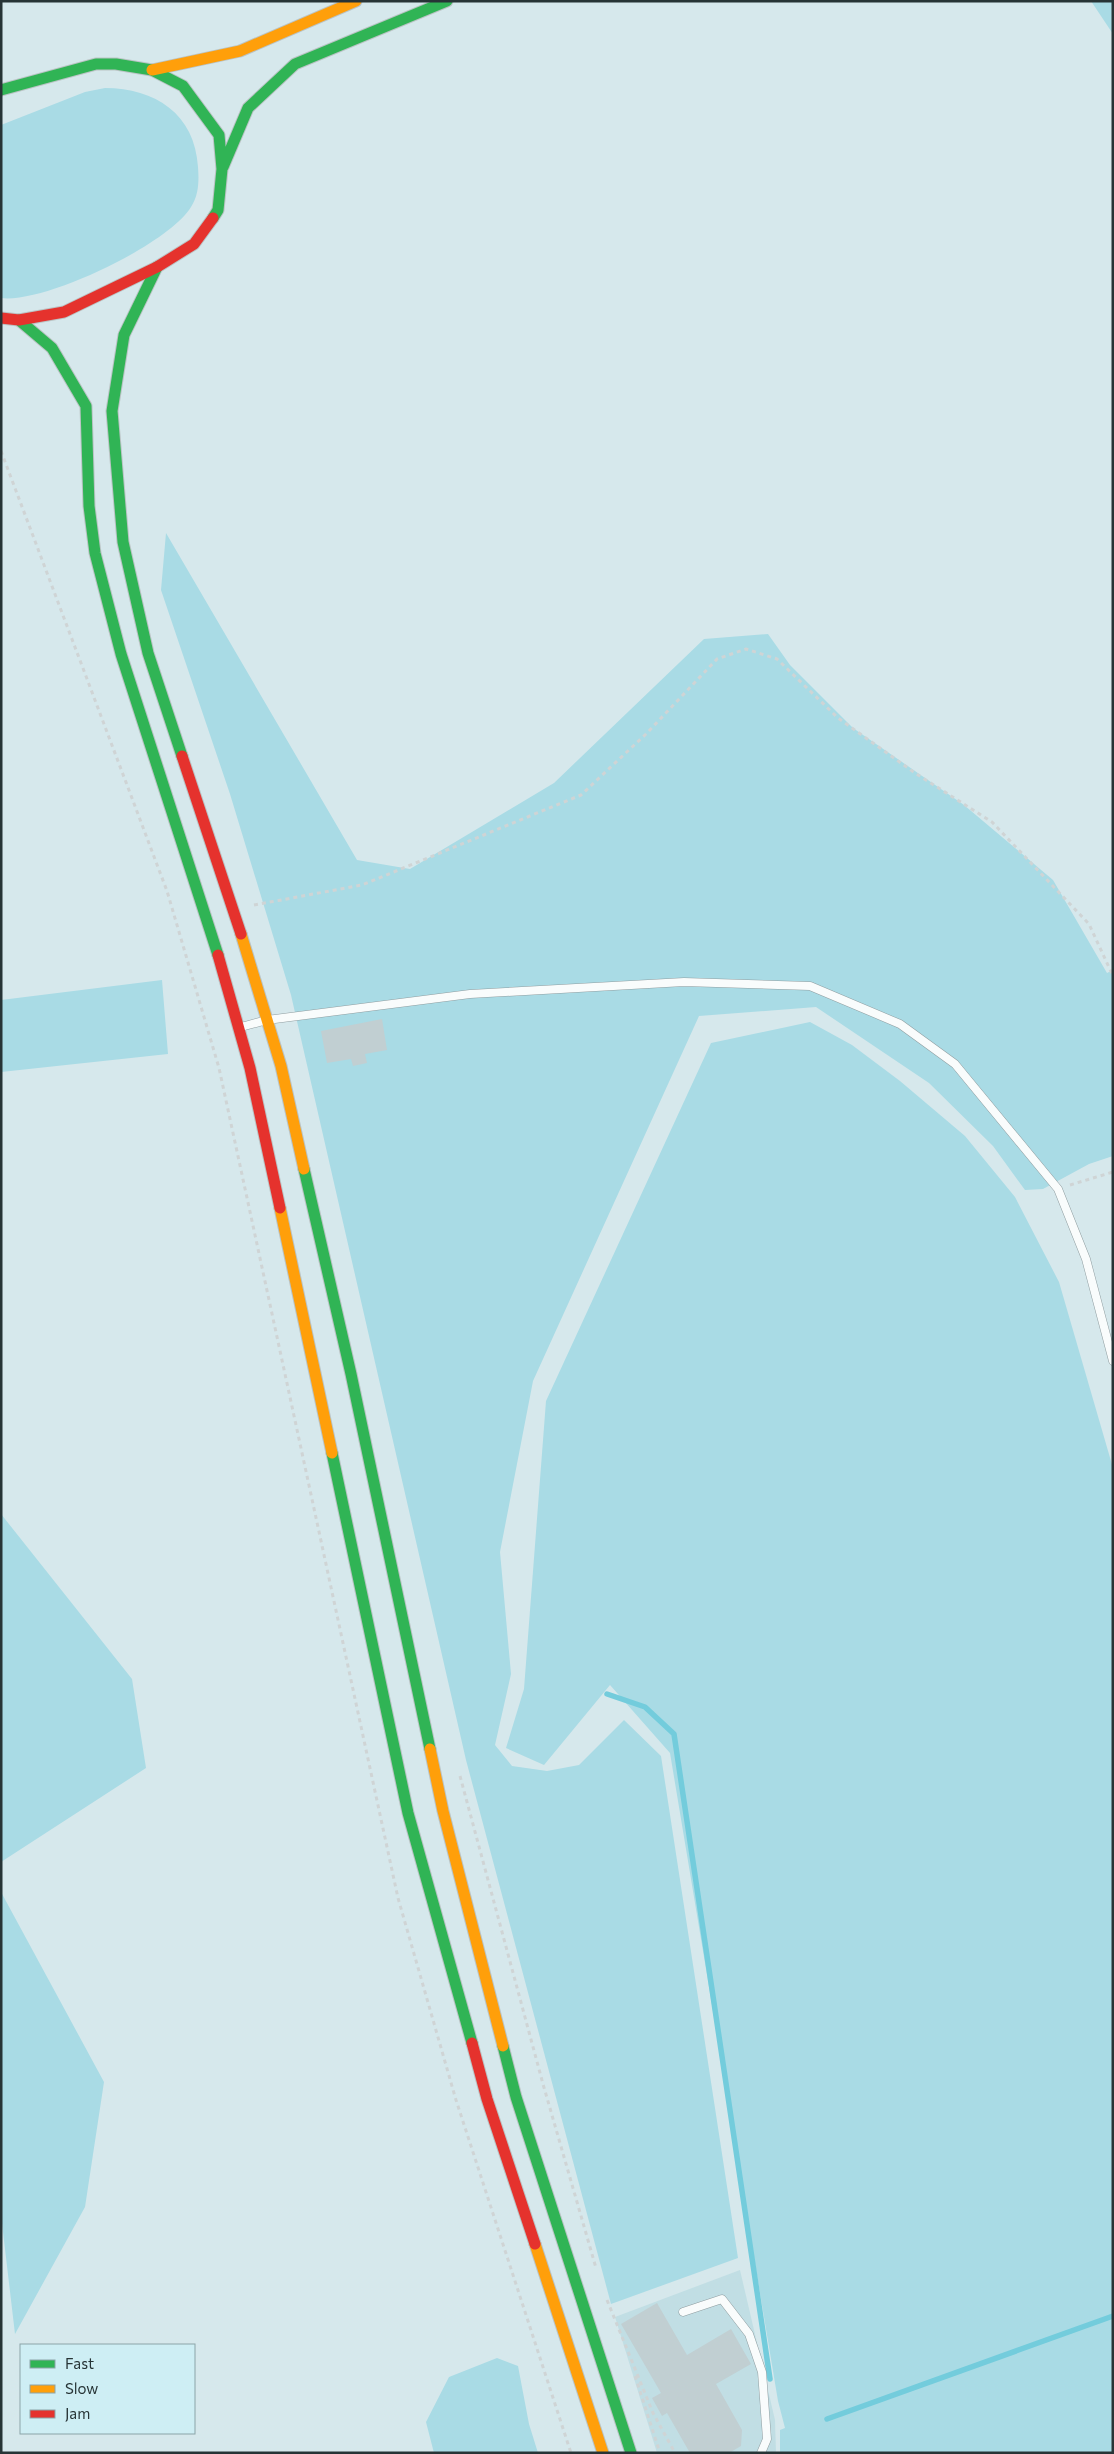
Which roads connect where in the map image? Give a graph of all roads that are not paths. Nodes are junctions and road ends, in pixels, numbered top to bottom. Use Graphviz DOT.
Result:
graph roads {
  1 [pos="356,1"];
  2 [pos="447,1"];
  3 [pos="152,70"];
  4 [pos="1,90"];
  5 [pos="222,169"];
  6 [pos="157,267"];
  7 [pos="1,318"];
  8 [pos="19,320"];
  9 [pos="267,1020"];
  10 [pos="238,1028"];
  11 [pos="1113,1361"];
  12 [pos="683,2312"];
  13 [pos="627,2439"];
  14 [pos="603,2453"];
  15 [pos="631,2453"];
  16 [pos="637,2453"];
  17 [pos="761,2453"];
  1 -- 3 [label="main road"];
  2 -- 5 [label="main road"];
  3 -- 4 [label="main road"];
  3 -- 5 [label="main road"];
  5 -- 6 [label="main road"];
  6 -- 8 [label="main road"];
  6 -- 9 [label="main road"];
  7 -- 8 [label="main road"];
  8 -- 10 [label="main road"];
  9 -- 10 [label="lane"];
  9 -- 11 [label="lane"];
  9 -- 13 [label="main road"];
  10 -- 14 [label="main road"];
  12 -- 17 [label="lane"];
  13 -- 15 [label="main road"];
  13 -- 16 [label="lane"];
}
